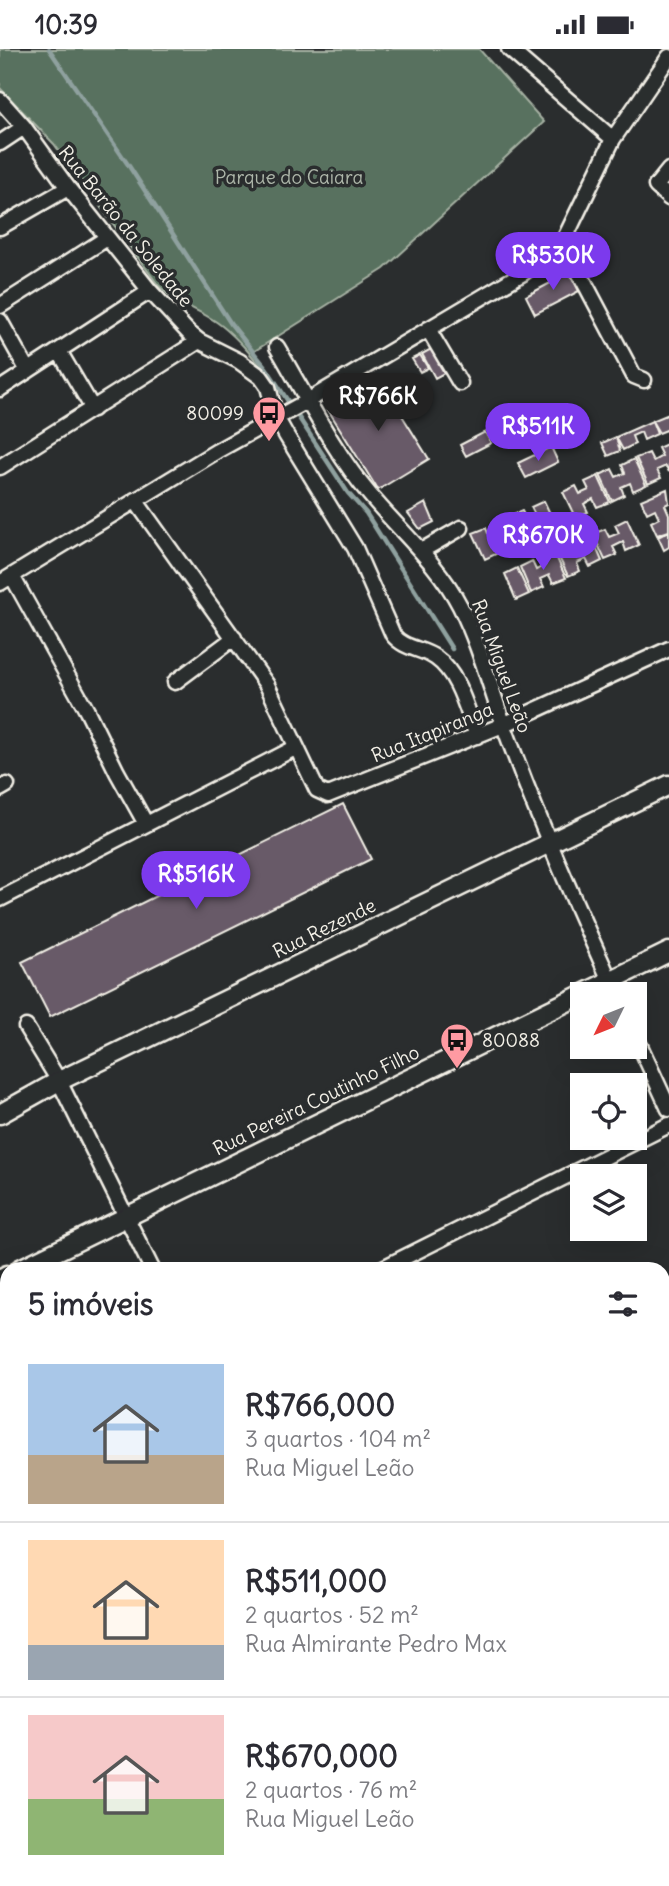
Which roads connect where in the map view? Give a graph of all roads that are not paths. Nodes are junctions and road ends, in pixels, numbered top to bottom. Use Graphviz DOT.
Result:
graph roads {
  1 [pos="509,49"];
  2 [pos="669,57"];
  3 [pos="0,100"];
  4 [pos="24,127"];
  5 [pos="613,139"];
  6 [pos="0,143"];
  7 [pos="669,170"];
  8 [pos="68,188"];
  9 [pos="669,198"];
  10 [pos="0,227"];
  11 [pos="107,237"];
  12 [pos="563,242"];
  13 [pos="150,291"];
  14 [pos="0,306"];
  15 [pos="0,321"];
  16 [pos="428,329"];
  17 [pos="200,341"];
  18 [pos="277,347"];
  19 [pos="59,351"];
  20 [pos="28,371"];
  21 [pos="644,380"];
  22 [pos="460,383"];
  23 [pos="0,389"];
  24 [pos="305,402"];
  25 [pos="93,409"];
  26 [pos="279,416"];
  27 [pos="0,467"];
  28 [pos="135,500"];
  29 [pos="461,528"];
  30 [pos="421,551"];
  31 [pos="6,579"];
  32 [pos="234,638"];
  33 [pos="669,649"];
  34 [pos="175,682"];
  35 [pos="503,725"];
  36 [pos="477,736"];
  37 [pos="295,748"];
  38 [pos="669,785"];
  39 [pos="146,824"];
  40 [pos="549,843"];
  41 [pos="0,899"];
  42 [pos="669,952"];
  43 [pos="611,982"];
  44 [pos="621,982"];
  45 [pos="570,1007"];
  46 [pos="26,1027"];
  47 [pos="646,1059"];
  48 [pos="59,1081"];
  49 [pos="669,1109"];
  50 [pos="0,1114"];
  51 [pos="669,1125"];
  52 [pos="127,1216"];
  53 [pos="34,1262"];
  54 [pos="149,1262"];
  55 [pos="395,1262"];
  1 -- 5 [label="street"];
  2 -- 5 [label="street"];
  3 -- 4 [label="street, Rua Barão da Soledade"];
  4 -- 6 [label="street"];
  4 -- 8 [label="street, Rua Barão da Soledade"];
  5 -- 12 [label="street"];
  7 -- 9 [label="street"];
  8 -- 10 [label="street"];
  8 -- 11 [label="street, Rua Barão da Soledade"];
  11 -- 13 [label="street, Rua Barão da Soledade"];
  11 -- 14 [label="street"];
  12 -- 16 [label="street"];
  12 -- 21 [label="street"];
  13 -- 17 [label="street, Rua Barão da Soledade"];
  13 -- 19 [label="street"];
  15 -- 20 [label="street"];
  16 -- 22 [label="street"];
  16 -- 24 [label="street"];
  17 -- 25 [label="street"];
  17 -- 26 [label="street, Rua Barão da Soledade"];
  18 -- 24 [label="street, Rua Miguel Leão"];
  19 -- 20 [label="street"];
  19 -- 25 [label="street"];
  20 -- 23 [label="street"];
  24 -- 26 [label="street"];
  24 -- 30 [label="street, Rua Miguel Leão"];
  25 -- 27 [label="street"];
  26 -- 28 [label="street"];
  26 -- 36 [label="street, Rua Barão da Soledade"];
  28 -- 31 [label="street"];
  28 -- 32 [label="street"];
  29 -- 30 [label="street"];
  30 -- 35 [label="street, Rua Miguel Leão"];
  31 -- 39 [label="street"];
  32 -- 34 [label="street"];
  32 -- 37 [label="street"];
  33 -- 35 [label="street, Rua Itapiranga"];
  35 -- 36 [label="street, Rua Itapiranga"];
  35 -- 40 [label="street, Rua Miguel Leão"];
  36 -- 37 [label="street, Rua Itapiranga"];
  37 -- 39 [label="street"];
  38 -- 40 [label="street, Rua Rezende"];
  39 -- 41 [label="street"];
  40 -- 43 [label="street, Rua Miguel Leão"];
  40 -- 48 [label="street, Rua Rezende"];
  42 -- 44 [label="street, Rua Pereira Coutinho Filho"];
  45 -- 52 [label="street, Rua Pereira Coutinho Filho"];
  46 -- 48 [label="street"];
  47 -- 49 [label="street"];
  48 -- 50 [label="street, Rua Rezende"];
  48 -- 52 [label="street"];
  51 -- 55 [label="street"];
  52 -- 53 [label="street, Rua Pereira Coutinho Filho"];
  52 -- 54 [label="street"];
}
